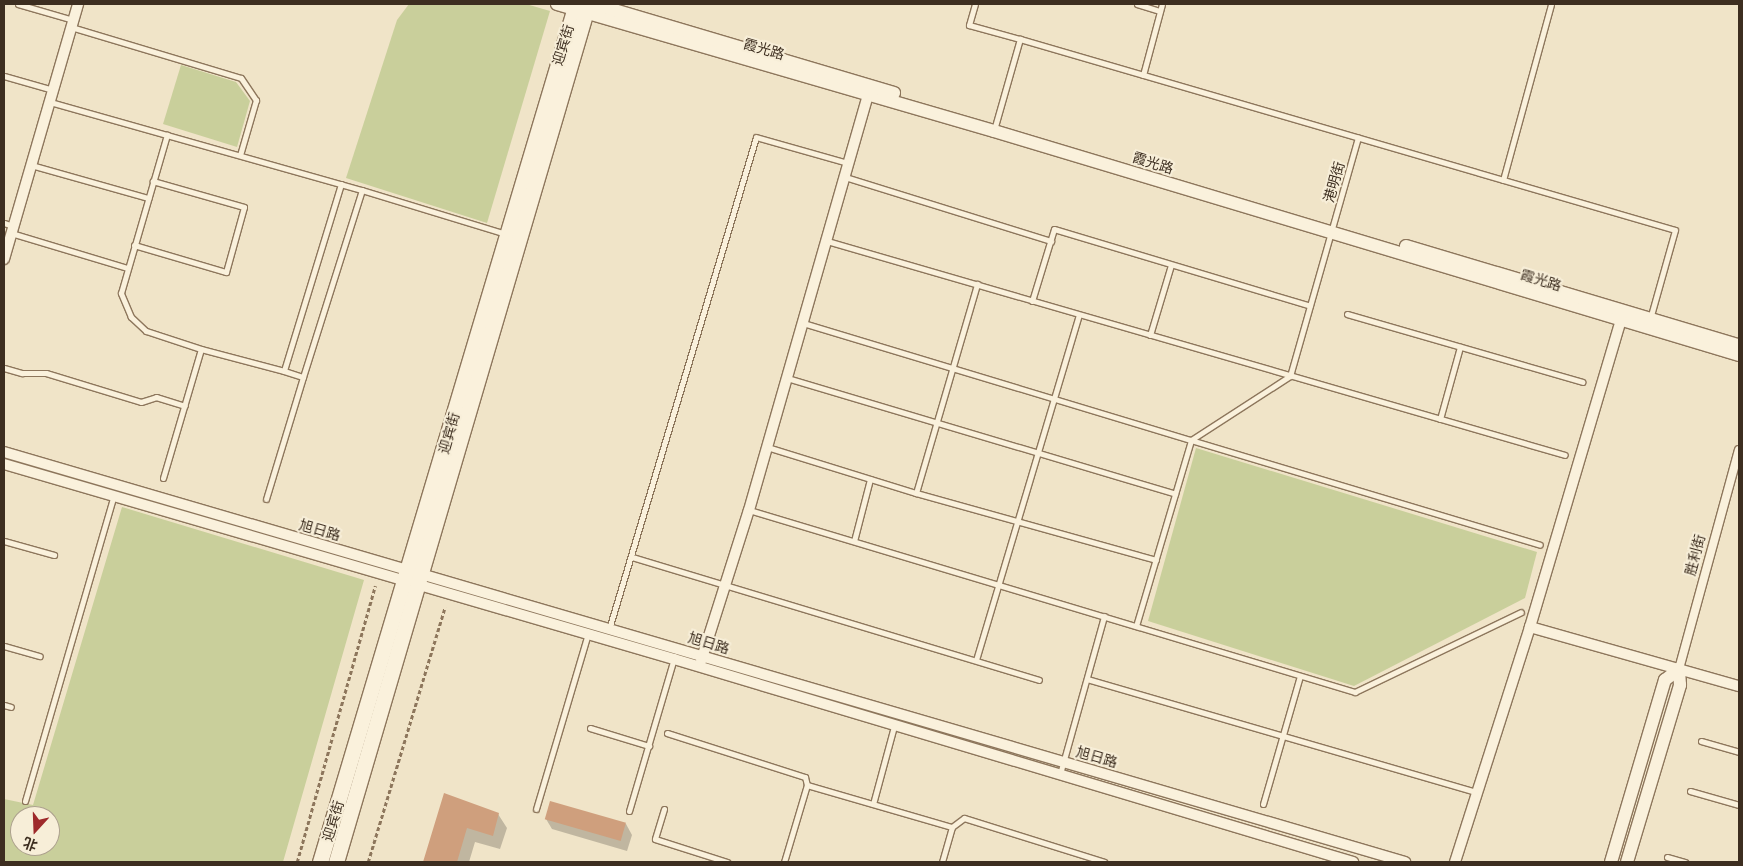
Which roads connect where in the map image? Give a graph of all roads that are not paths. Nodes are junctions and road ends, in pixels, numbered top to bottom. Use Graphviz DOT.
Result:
graph roads {
  1 [pos="18,4"];
  2 [pos="78,4"];
  3 [pos="557,4"];
  4 [pos="975,4"];
  5 [pos="1137,4"];
  6 [pos="1162,4"];
  7 [pos="1550,4"];
  8 [pos="583,6"];
  9 [pos="1160,10"];
  10 [pos="72,24"];
  11 [pos="1020,39"];
  12 [pos="1143,75"];
  13 [pos="4,76"];
  14 [pos="53,90"];
  15 [pos="870,90"];
  16 [pos="50,102"];
  17 [pos="995,127"];
  18 [pos="167,135"];
  19 [pos="1358,138"];
  20 [pos="240,155"];
  21 [pos="849,164"];
  22 [pos="31,165"];
  23 [pos="845,177"];
  24 [pos="1504,180"];
  25 [pos="153,182"];
  26 [pos="341,184"];
  27 [pos="362,190"];
  28 [pos="148,198"];
  29 [pos="9,227"];
  30 [pos="1333,228"];
  31 [pos="507,234"];
  32 [pos="827,241"];
  33 [pos="1050,241"];
  34 [pos="134,245"];
  35 [pos="4,259"];
  36 [pos="1172,265"];
  37 [pos="128,268"];
  38 [pos="977,284"];
  39 [pos="1032,301"];
  40 [pos="1310,306"];
  41 [pos="1346,314"];
  42 [pos="1079,315"];
  43 [pos="1622,316"];
  44 [pos="803,322"];
  45 [pos="1649,323"];
  46 [pos="1150,336"];
  47 [pos="1739,345"];
  48 [pos="1460,347"];
  49 [pos="201,349"];
  50 [pos="1739,355"];
  51 [pos="4,368"];
  52 [pos="953,368"];
  53 [pos="284,371"];
  54 [pos="1290,376"];
  55 [pos="303,377"];
  56 [pos="787,378"];
  57 [pos="1582,382"];
  58 [pos="1055,399"];
  59 [pos="185,406"];
  60 [pos="1440,419"];
  61 [pos="937,423"];
  62 [pos="1191,440"];
  63 [pos="767,447"];
  64 [pos="1739,450"];
  65 [pos="4,452"];
  66 [pos="1038,453"];
  67 [pos="1565,455"];
  68 [pos="4,464"];
  69 [pos="163,478"];
  70 [pos="870,479"];
  71 [pos="117,485"];
  72 [pos="916,493"];
  73 [pos="1175,494"];
  74 [pos="114,496"];
  75 [pos="266,499"];
  76 [pos="749,510"];
  77 [pos="1018,521"];
  78 [pos="4,541"];
  79 [pos="854,541"];
  80 [pos="1540,545"];
  81 [pos="54,555"];
  82 [pos="632,557"];
  83 [pos="1156,560"];
  84 [pos="413,577"];
  85 [pos="725,584"];
  86 [pos="998,585"];
  87 [pos="1521,612"];
  88 [pos="1104,616"];
  89 [pos="592,623"];
  90 [pos="1136,626"];
  91 [pos="1530,627"];
  92 [pos="610,628"];
  93 [pos="588,635"];
  94 [pos="606,639"];
  95 [pos="4,646"];
  96 [pos="677,648"];
  97 [pos="40,656"];
  98 [pos="703,656"];
  99 [pos="674,659"];
  100 [pos="976,660"];
  101 [pos="699,666"];
  102 [pos="1679,669"];
  103 [pos="1300,676"];
  104 [pos="1087,679"];
  105 [pos="1039,680"];
  106 [pos="1739,686"];
  107 [pos="4,705"];
  108 [pos="10,707"];
  109 [pos="894,726"];
  110 [pos="590,728"];
  111 [pos="667,733"];
  112 [pos="1282,736"];
  113 [pos="1701,741"];
  114 [pos="649,746"];
  115 [pos="1739,752"];
  116 [pos="1063,762"];
  117 [pos="1060,774"];
  118 [pos="808,785"];
  119 [pos="1690,791"];
  120 [pos="1476,792"];
  121 [pos="25,801"];
  122 [pos="873,804"];
  123 [pos="1263,804"];
  124 [pos="1739,805"];
  125 [pos="536,809"];
  126 [pos="664,809"];
  127 [pos="629,812"];
  128 [pos="952,827"];
  129 [pos="1667,857"];
  130 [pos="320,862"];
  131 [pos="336,862"];
  132 [pos="727,862"];
  133 [pos="784,862"];
  134 [pos="942,862"];
  135 [pos="1104,862"];
  136 [pos="1353,862"];
  137 [pos="1405,862"];
  138 [pos="1455,862"];
  139 [pos="1611,862"];
  140 [pos="1627,862"];
  141 [pos="1686,862"];
  1 -- 10 [label="lane"];
  2 -- 10 [label="street"];
  3 -- 8 [label="street, 霞光路"];
  4 -- 11 [label="lane"];
  5 -- 9 [label="lane"];
  6 -- 9 [label="lane"];
  7 -- 24 [label="lane"];
  8 -- 15 [label="street, 霞光路"];
  8 -- 31 [label="main road, 迎宾街"];
  8 -- 84 [label="main road, 迎宾街"];
  9 -- 12 [label="lane"];
  10 -- 14 [label="street"];
  10 -- 20 [label="lane"];
  11 -- 12 [label="lane"];
  11 -- 17 [label="lane"];
  12 -- 19 [label="lane"];
  13 -- 14 [label="lane"];
  14 -- 16 [label="street"];
  15 -- 17 [label="street, 霞光路"];
  15 -- 21 [label="street"];
  16 -- 18 [label="lane"];
  16 -- 22 [label="street"];
  17 -- 30 [label="street, 霞光路"];
  18 -- 20 [label="lane"];
  18 -- 25 [label="lane"];
  19 -- 24 [label="lane"];
  19 -- 30 [label="lane, 港明街"];
  20 -- 26 [label="lane"];
  21 -- 23 [label="street"];
  21 -- 82 [label="lane"];
  22 -- 28 [label="lane"];
  22 -- 29 [label="street"];
  23 -- 32 [label="street"];
  23 -- 33 [label="lane"];
  24 -- 45 [label="lane"];
  25 -- 28 [label="lane"];
  25 -- 34 [label="lane"];
  26 -- 27 [label="lane"];
  26 -- 53 [label="lane"];
  27 -- 31 [label="lane"];
  27 -- 55 [label="lane"];
  28 -- 34 [label="lane"];
  29 -- 35 [label="street"];
  29 -- 37 [label="lane"];
  30 -- 40 [label="lane, 港明街"];
  30 -- 43 [label="street, 霞光路"];
  31 -- 84 [label="main road, 迎宾街"];
  32 -- 38 [label="lane"];
  32 -- 44 [label="street"];
  33 -- 36 [label="lane"];
  33 -- 39 [label="lane"];
  34 -- 37 [label="lane"];
  36 -- 40 [label="lane"];
  36 -- 46 [label="lane"];
  37 -- 49 [label="lane"];
  38 -- 39 [label="lane"];
  38 -- 52 [label="lane"];
  39 -- 42 [label="lane"];
  40 -- 54 [label="lane, 港明街"];
  41 -- 48 [label="lane"];
  42 -- 46 [label="lane"];
  42 -- 58 [label="lane"];
  43 -- 45 [label="street, 霞光路"];
  43 -- 91 [label="street"];
  44 -- 52 [label="lane"];
  44 -- 56 [label="street"];
  45 -- 47 [label="street, 霞光路"];
  45 -- 50 [label="street, 霞光路"];
  46 -- 54 [label="lane"];
  48 -- 57 [label="lane"];
  48 -- 60 [label="lane"];
  49 -- 53 [label="lane"];
  49 -- 59 [label="lane"];
  51 -- 59 [label="lane"];
  52 -- 58 [label="lane"];
  52 -- 61 [label="lane"];
  53 -- 55 [label="lane"];
  54 -- 60 [label="lane"];
  54 -- 62 [label="lane"];
  55 -- 75 [label="lane"];
  56 -- 61 [label="lane"];
  56 -- 63 [label="street"];
  58 -- 62 [label="lane"];
  58 -- 66 [label="lane"];
  59 -- 69 [label="lane"];
  60 -- 67 [label="lane"];
  61 -- 66 [label="lane"];
  61 -- 72 [label="lane"];
  62 -- 73 [label="lane"];
  62 -- 80 [label="lane"];
  63 -- 70 [label="lane"];
  63 -- 76 [label="street"];
  64 -- 102 [label="street, 胜利街"];
  65 -- 71 [label="street, 旭日路"];
  66 -- 73 [label="lane"];
  66 -- 77 [label="lane"];
  68 -- 74 [label="street, 旭日路"];
  70 -- 72 [label="lane"];
  70 -- 79 [label="lane"];
  71 -- 74 [label="lane"];
  71 -- 84 [label="street, 旭日路"];
  72 -- 77 [label="lane"];
  73 -- 83 [label="lane"];
  74 -- 84 [label="street, 旭日路"];
  74 -- 121 [label="lane"];
  76 -- 79 [label="lane"];
  76 -- 85 [label="street"];
  77 -- 83 [label="lane"];
  77 -- 86 [label="lane"];
  78 -- 81 [label="lane"];
  79 -- 86 [label="lane"];
  82 -- 85 [label="lane"];
  82 -- 92 [label="lane"];
  83 -- 90 [label="lane"];
  84 -- 89 [label="street, 旭日路"];
  84 -- 93 [label="street, 旭日路"];
  84 -- 130 [label="main road, 迎宾街"];
  84 -- 131 [label="main road, 迎宾街"];
  85 -- 98 [label="street"];
  85 -- 100 [label="lane"];
  86 -- 88 [label="lane"];
  86 -- 100 [label="lane"];
  87 -- 103 [label="lane"];
  88 -- 90 [label="lane"];
  88 -- 104 [label="lane"];
  89 -- 92 [label="street, 旭日路"];
  89 -- 93 [label="lane"];
  90 -- 103 [label="lane"];
  91 -- 102 [label="street"];
  91 -- 120 [label="street"];
  92 -- 94 [label="lane"];
  92 -- 96 [label="street, 旭日路"];
  93 -- 94 [label="street, 旭日路"];
  93 -- 125 [label="lane"];
  94 -- 99 [label="street, 旭日路"];
  95 -- 97 [label="lane"];
  96 -- 98 [label="street, 旭日路"];
  96 -- 99 [label="lane"];
  98 -- 101 [label="street"];
  98 -- 116 [label="street, 旭日路"];
  99 -- 101 [label="street, 旭日路"];
  99 -- 114 [label="lane"];
  100 -- 105 [label="lane"];
  101 -- 109 [label="street, 旭日路"];
  102 -- 106 [label="street"];
  102 -- 139 [label="street, 胜利街"];
  102 -- 140 [label="street, 胜利街"];
  103 -- 112 [label="lane"];
  104 -- 112 [label="lane"];
  104 -- 116 [label="lane"];
  107 -- 108 [label="lane"];
  109 -- 117 [label="street, 旭日路"];
  109 -- 122 [label="lane"];
  110 -- 114 [label="lane"];
  111 -- 118 [label="lane"];
  112 -- 120 [label="lane"];
  112 -- 123 [label="lane"];
  113 -- 115 [label="lane"];
  114 -- 127 [label="lane"];
  116 -- 117 [label="lane"];
  116 -- 137 [label="street, 旭日路"];
  117 -- 136 [label="street, 旭日路"];
  118 -- 122 [label="lane"];
  118 -- 133 [label="lane"];
  119 -- 124 [label="lane"];
  120 -- 138 [label="street"];
  122 -- 128 [label="lane"];
  126 -- 132 [label="lane"];
  128 -- 134 [label="lane"];
  128 -- 135 [label="lane"];
  129 -- 141 [label="lane"];
}
